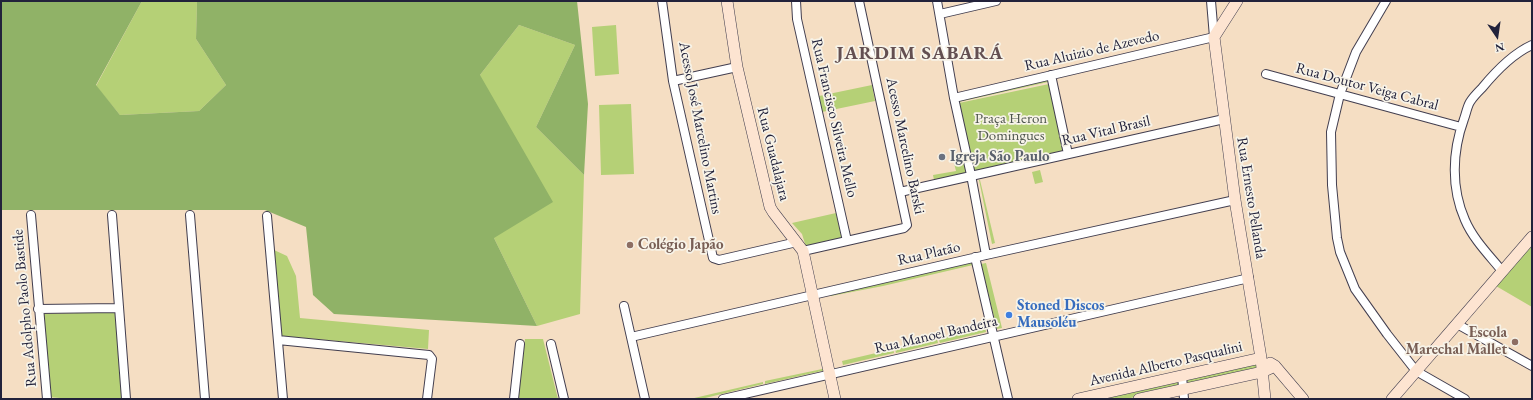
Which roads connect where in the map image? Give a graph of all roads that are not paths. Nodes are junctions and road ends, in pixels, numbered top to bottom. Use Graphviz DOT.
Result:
graph roads {
  1 [pos="662,1"];
  2 [pos="727,1"];
  3 [pos="796,1"];
  4 [pos="859,1"];
  5 [pos="937,1"];
  6 [pos="996,1"];
  7 [pos="1211,1"];
  8 [pos="1237,1"];
  9 [pos="1386,1"];
  10 [pos="940,14"];
  11 [pos="1214,38"];
  12 [pos="1532,45"];
  13 [pos="737,67"];
  14 [pos="1266,74"];
  15 [pos="1051,75"];
  16 [pos="673,81"];
  17 [pos="1340,94"];
  18 [pos="954,98"];
  19 [pos="1224,119"];
  20 [pos="1461,127"];
  21 [pos="1068,154"];
  22 [pos="971,175"];
  23 [pos="900,192"];
  24 [pos="1235,200"];
  25 [pos="31,215"];
  26 [pos="112,215"];
  27 [pos="190,215"];
  28 [pos="267,216"];
  29 [pos="1532,237"];
  30 [pos="847,240"];
  31 [pos="800,246"];
  32 [pos="986,255"];
  33 [pos="975,258"];
  34 [pos="1502,271"];
  35 [pos="1249,278"];
  36 [pos="813,296"];
  37 [pos="624,306"];
  38 [pos="118,308"];
  39 [pos="38,309"];
  40 [pos="1457,324"];
  41 [pos="993,336"];
  42 [pos="631,337"];
  43 [pos="278,340"];
  44 [pos="520,344"];
  45 [pos="551,344"];
  46 [pos="1261,358"];
  47 [pos="1275,366"];
  48 [pos="1532,366"];
  49 [pos="1416,371"];
  50 [pos="1262,372"];
  51 [pos="829,374"];
  52 [pos="1182,376"];
  53 [pos="1184,394"];
  54 [pos="754,396"];
  55 [pos="46,399"];
  56 [pos="126,399"];
  57 [pos="205,399"];
  58 [pos="283,399"];
  59 [pos="427,399"];
  60 [pos="514,399"];
  61 [pos="564,399"];
  62 [pos="645,399"];
  63 [pos="723,399"];
  64 [pos="835,399"];
  65 [pos="1008,399"];
  66 [pos="1078,399"];
  67 [pos="1139,399"];
  68 [pos="1265,399"];
  69 [pos="1303,399"];
  70 [pos="1392,399"];
  71 [pos="1465,399"];
  1 -- 16 [label="street, Acesso José Marcelino Martins"];
  2 -- 13 [label="main road, Rua Guadalajara"];
  3 -- 30 [label="street, Rua Francisco Silveira Mello"];
  4 -- 23 [label="street, Acesso Marcelino Barski"];
  5 -- 10 [label="street"];
  6 -- 10 [label="street"];
  7 -- 11 [label="street, Rua Ernesto Pellanda"];
  8 -- 11 [label="main road"];
  9 -- 17 [label="street"];
  10 -- 18 [label="street"];
  11 -- 15 [label="street, Rua Aluizio de Azevedo"];
  11 -- 19 [label="main road, Rua Ernesto Pellanda"];
  12 -- 20 [label="street"];
  13 -- 16 [label="street"];
  13 -- 31 [label="main road, Rua Guadalajara"];
  14 -- 17 [label="street, Rua Doutor Veiga Cabral"];
  15 -- 18 [label="street, Rua Aluizio de Azevedo"];
  15 -- 21 [label="street"];
  16 -- 31 [label="street, Acesso José Marcelino Martins"];
  17 -- 20 [label="street, Rua Doutor Veiga Cabral"];
  17 -- 49 [label="street"];
  18 -- 22 [label="street"];
  19 -- 21 [label="street, Rua Vital Brasil"];
  19 -- 24 [label="main road, Rua Ernesto Pellanda"];
  20 -- 34 [label="street"];
  21 -- 22 [label="street, Rua Vital Brasil"];
  22 -- 23 [label="street, Rua Vital Brasil"];
  22 -- 32 [label="street"];
  23 -- 30 [label="street, Acesso Marcelino Barski"];
  24 -- 32 [label="street, Rua Platão"];
  24 -- 35 [label="main road, Rua Ernesto Pellanda"];
  25 -- 39 [label="street, Rua Adolpho Paolo Bastide"];
  26 -- 38 [label="street"];
  27 -- 57 [label="street"];
  28 -- 43 [label="street"];
  29 -- 34 [label="main road"];
  30 -- 31 [label="street"];
  31 -- 36 [label="main road, Rua Guadalajara"];
  32 -- 33 [label="street, Rua Platão"];
  33 -- 36 [label="street, Rua Platão"];
  33 -- 41 [label="street"];
  34 -- 40 [label="main road"];
  35 -- 41 [label="street, Rua Manoel Bandeira"];
  35 -- 46 [label="main road, Rua Ernesto Pellanda"];
  36 -- 42 [label="street, Rua Platão"];
  36 -- 51 [label="main road, Rua Guadalajara"];
  37 -- 42 [label="street"];
  38 -- 39 [label="street"];
  38 -- 56 [label="street"];
  39 -- 55 [label="street, Rua Adolpho Paolo Bastide"];
  40 -- 48 [label="street"];
  40 -- 49 [label="main road"];
  41 -- 51 [label="street, Rua Manoel Bandeira"];
  41 -- 65 [label="street"];
  42 -- 62 [label="street"];
  43 -- 58 [label="street"];
  43 -- 59 [label="street"];
  44 -- 60 [label="street"];
  45 -- 61 [label="street"];
  46 -- 47 [label="main road"];
  46 -- 50 [label="main road, Rua Ernesto Pellanda"];
  46 -- 52 [label="main road, Avenida Alberto Pasqualini"];
  47 -- 50 [label="main road, Avenida Alberto Pasqualini"];
  47 -- 69 [label="main road"];
  49 -- 70 [label="main road"];
  49 -- 71 [label="street"];
  50 -- 53 [label="main road, Avenida Alberto Pasqualini"];
  50 -- 68 [label="main road, Rua Ernesto Pellanda"];
  51 -- 54 [label="street, Rua Manoel Bandeira"];
  51 -- 64 [label="main road, Rua Guadalajara"];
  52 -- 53 [label="street"];
  52 -- 66 [label="main road, Avenida Alberto Pasqualini"];
  53 -- 67 [label="main road, Avenida Alberto Pasqualini"];
  54 -- 63 [label="street, Rua Manoel Bandeira"];
}
